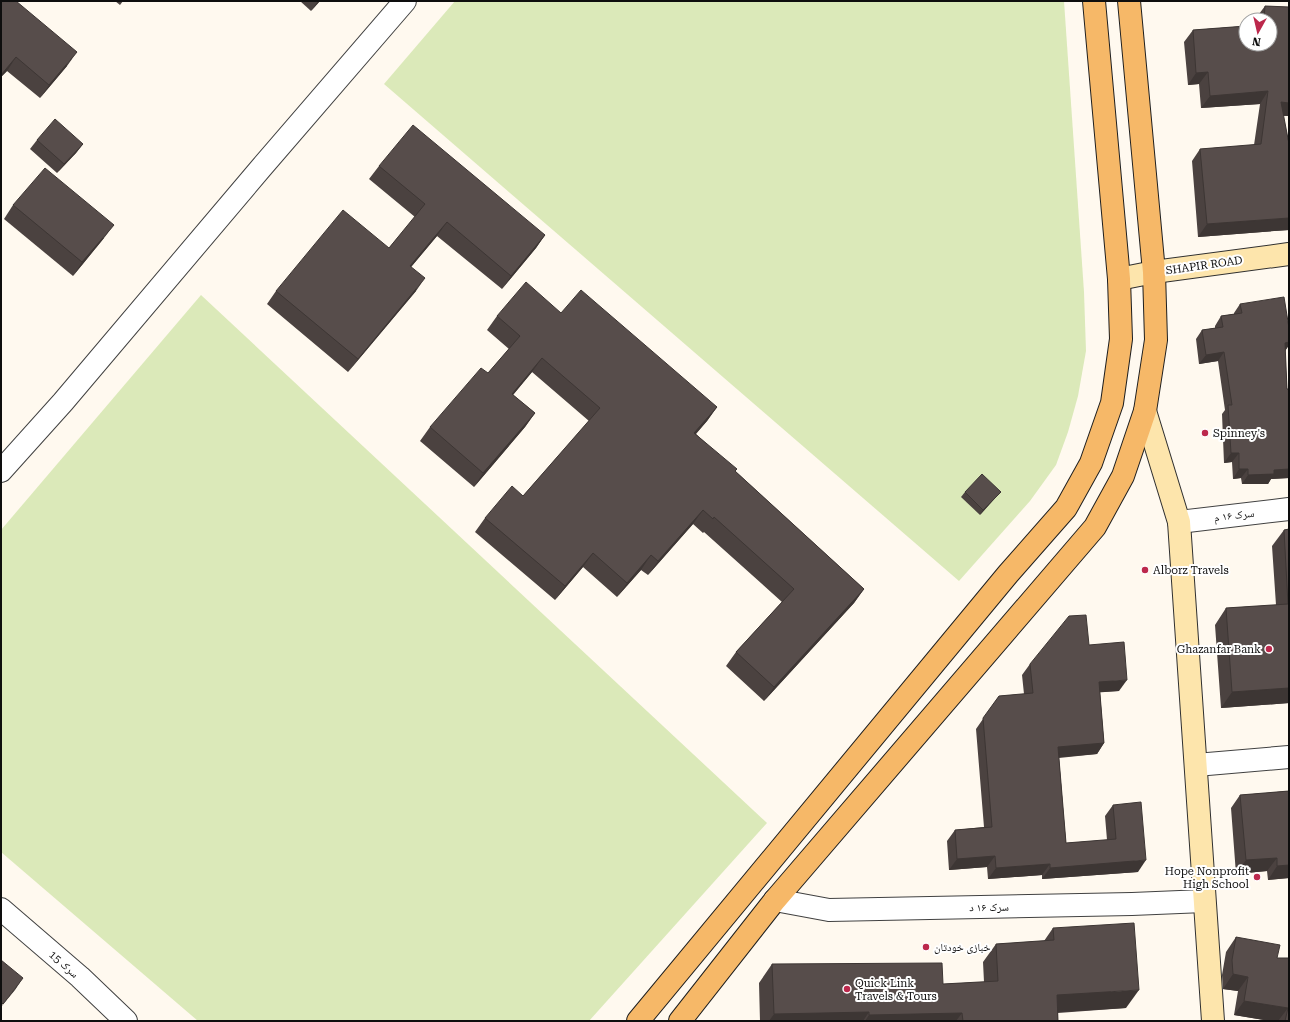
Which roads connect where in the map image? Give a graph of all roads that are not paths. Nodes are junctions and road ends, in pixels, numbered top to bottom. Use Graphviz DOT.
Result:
graph roads {
  1 [pos="405,1"];
  2 [pos="1094,1"];
  3 [pos="1129,1"];
  4 [pos="1289,254"];
  5 [pos="1154,272"];
  6 [pos="1118,279"];
  7 [pos="1145,411"];
  8 [pos="1,471"];
  9 [pos="1289,509"];
  10 [pos="1179,522"];
  11 [pos="1289,757"];
  12 [pos="1196,765"];
  13 [pos="753,883"];
  14 [pos="775,900"];
  15 [pos="1204,901"];
  16 [pos="1,909"];
  17 [pos="126,1021"];
  18 [pos="638,1021"];
  19 [pos="680,1021"];
  20 [pos="1213,1021"];
  1 -- 8 [label="street"];
  2 -- 6 [label="main road"];
  3 -- 5 [label="main road"];
  4 -- 5 [label="street, SHAPIR ROAD"];
  5 -- 6 [label="street, SHAPIR ROAD"];
  5 -- 7 [label="main road"];
  6 -- 13 [label="main road"];
  7 -- 10 [label="street"];
  7 -- 14 [label="main road"];
  9 -- 10 [label="street, سرک ۱۶ م"];
  10 -- 12 [label="street"];
  11 -- 12 [label="street"];
  12 -- 15 [label="street"];
  13 -- 14 [label="main road"];
  13 -- 18 [label="main road"];
  14 -- 15 [label="street, سرک ۱۶ د"];
  14 -- 19 [label="main road"];
  15 -- 20 [label="street"];
  16 -- 17 [label="street, سرک 15"];
}
